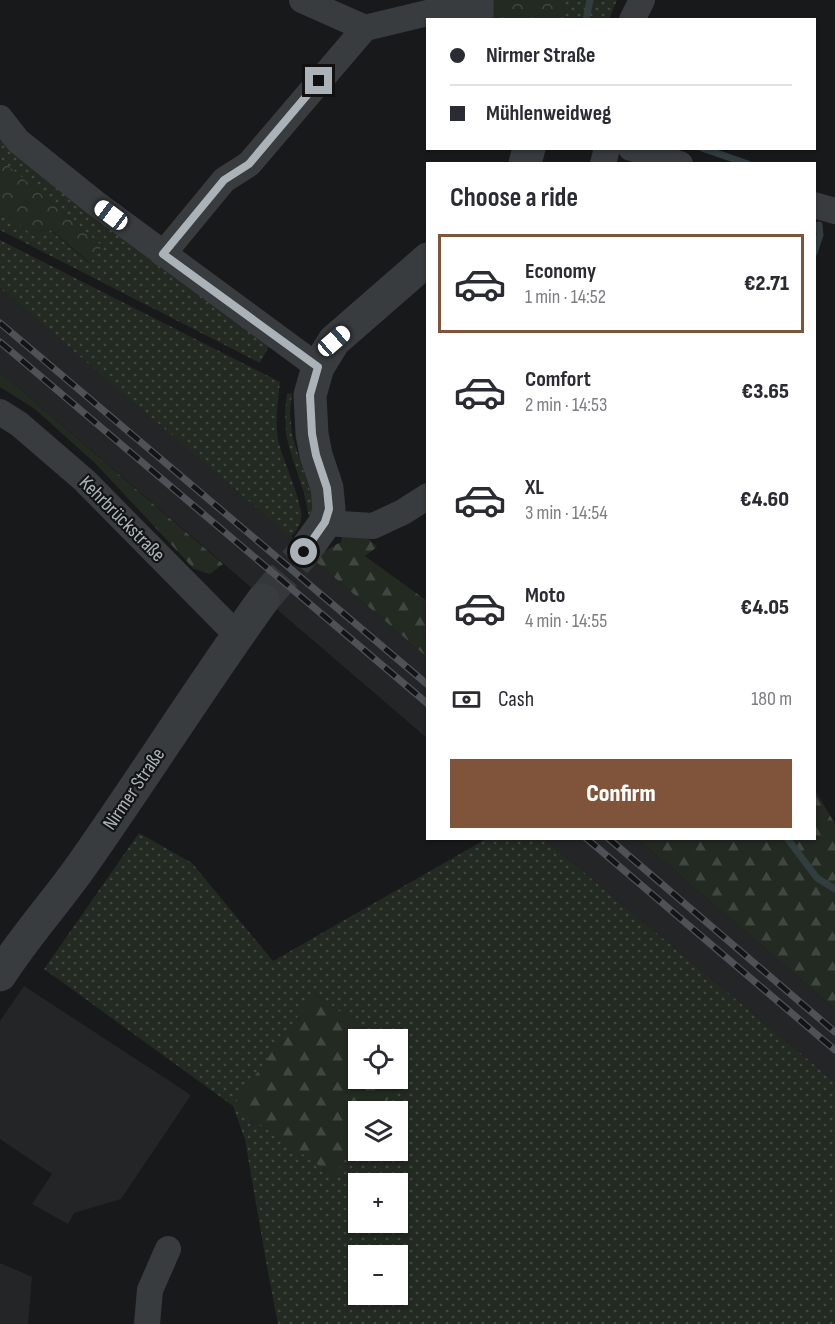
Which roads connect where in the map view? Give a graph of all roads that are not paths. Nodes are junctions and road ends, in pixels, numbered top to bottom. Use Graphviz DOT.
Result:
graph roads {
  1 [pos="302,0"];
  2 [pos="642,0"];
  3 [pos="477,7"];
  4 [pos="633,18"];
  5 [pos="364,28"];
  6 [pos="0,118"];
  7 [pos="637,150"];
  8 [pos="674,162"];
  9 [pos="816,206"];
  10 [pos="835,211"];
  11 [pos="163,254"];
  12 [pos="426,261"];
  13 [pos="318,367"];
  14 [pos="0,412"];
  15 [pos="426,497"];
  16 [pos="325,522"];
  17 [pos="304,552"];
  18 [pos="263,600"];
  19 [pos="237,635"];
  20 [pos="4,961"];
  21 [pos="168,1249"];
  22 [pos="147,1324"];
  1 -- 5 [label="street"];
  2 -- 4 [label="street"];
  3 -- 5 [label="street"];
  5 -- 11 [label="street"];
  6 -- 11 [label="street"];
  7 -- 8 [label="street"];
  9 -- 10 [label="street"];
  11 -- 13 [label="street"];
  12 -- 13 [label="street"];
  13 -- 16 [label="street"];
  14 -- 19 [label="street, Kehrbrückstraße"];
  15 -- 16 [label="street"];
  16 -- 17 [label="street"];
  18 -- 19 [label="street, Nirmer Straße"];
  19 -- 20 [label="street, Nirmer Straße"];
  21 -- 22 [label="street"];
}
